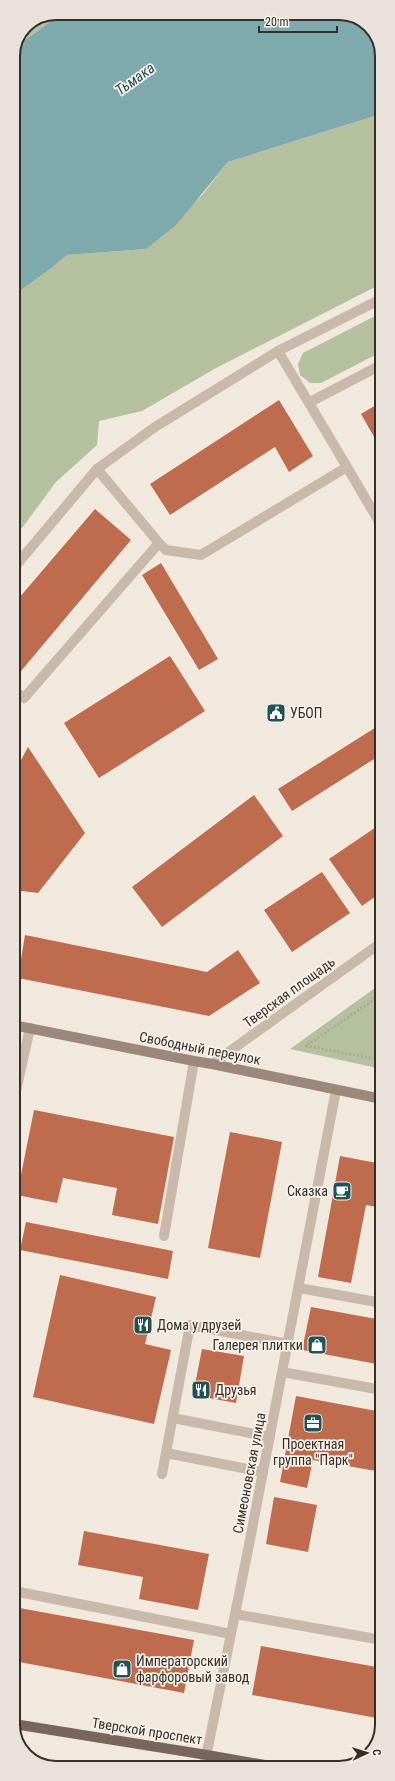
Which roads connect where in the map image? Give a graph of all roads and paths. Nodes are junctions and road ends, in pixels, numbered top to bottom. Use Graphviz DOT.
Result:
graph roads {
  1 [pos="375,302"];
  2 [pos="278,351"];
  3 [pos="375,368"];
  4 [pos="310,402"];
  5 [pos="347,467"];
  6 [pos="97,469"];
  7 [pos="375,515"];
  8 [pos="159,543"];
  9 [pos="20,561"];
  10 [pos="20,695"];
  11 [pos="375,947"];
  12 [pos="375,999"];
  13 [pos="20,1026"];
  14 [pos="30,1028"];
  15 [pos="375,1059"];
  16 [pos="194,1062"];
  17 [pos="212,1064"];
  18 [pos="20,1076"];
  19 [pos="336,1090"];
  20 [pos="375,1098"];
  21 [pos="164,1236"];
  22 [pos="298,1288"];
  23 [pos="375,1302"];
  24 [pos="288,1344"];
  25 [pos="282,1372"];
  26 [pos="375,1389"];
  27 [pos="173,1418"];
  28 [pos="270,1437"];
  29 [pos="166,1453"];
  30 [pos="263,1472"];
  31 [pos="162,1474"];
  32 [pos="20,1592"];
  33 [pos="235,1614"];
  34 [pos="231,1634"];
  35 [pos="375,1639"];
  36 [pos="20,1725"];
  37 [pos="207,1755"];
  38 [pos="206,1761"];
  39 [pos="242,1761"];
  1 -- 2 [label="street"];
  2 -- 4 [label="street"];
  2 -- 6 [label="street"];
  3 -- 4 [label="street"];
  4 -- 5 [label="street"];
  5 -- 7 [label="street"];
  5 -- 8 [label="street"];
  6 -- 8 [label="street"];
  6 -- 9 [label="street"];
  8 -- 10 [label="street"];
  11 -- 17 [label="street, Тверская площадь"];
  12 -- 15 [label="path"];
  13 -- 14 [label="street, Свободный переулок"];
  14 -- 16 [label="street, Свободный переулок"];
  14 -- 18 [label="street"];
  16 -- 17 [label="street, Свободный переулок"];
  16 -- 21 [label="street"];
  17 -- 19 [label="street, Свободный переулок"];
  19 -- 20 [label="street, Свободный переулок"];
  19 -- 22 [label="street, Симеоновская улица"];
  22 -- 23 [label="street"];
  22 -- 24 [label="street, Симеоновская улица"];
  24 -- 25 [label="street, Симеоновская улица"];
  24 -- 27 [label="street"];
  25 -- 26 [label="street"];
  25 -- 28 [label="street, Симеоновская улица"];
  27 -- 28 [label="street"];
  27 -- 29 [label="street"];
  28 -- 30 [label="street, Симеоновская улица"];
  29 -- 30 [label="street"];
  29 -- 31 [label="street"];
  30 -- 33 [label="street, Симеоновская улица"];
  32 -- 34 [label="street"];
  33 -- 34 [label="street, Симеоновская улица"];
  33 -- 35 [label="street"];
  34 -- 37 [label="street, Симеоновская улица"];
  36 -- 37 [label="main road, Тверской проспект"];
  37 -- 38 [label="street, Симеоновская улица"];
  37 -- 39 [label="main road, Тверской проспект"];
}
